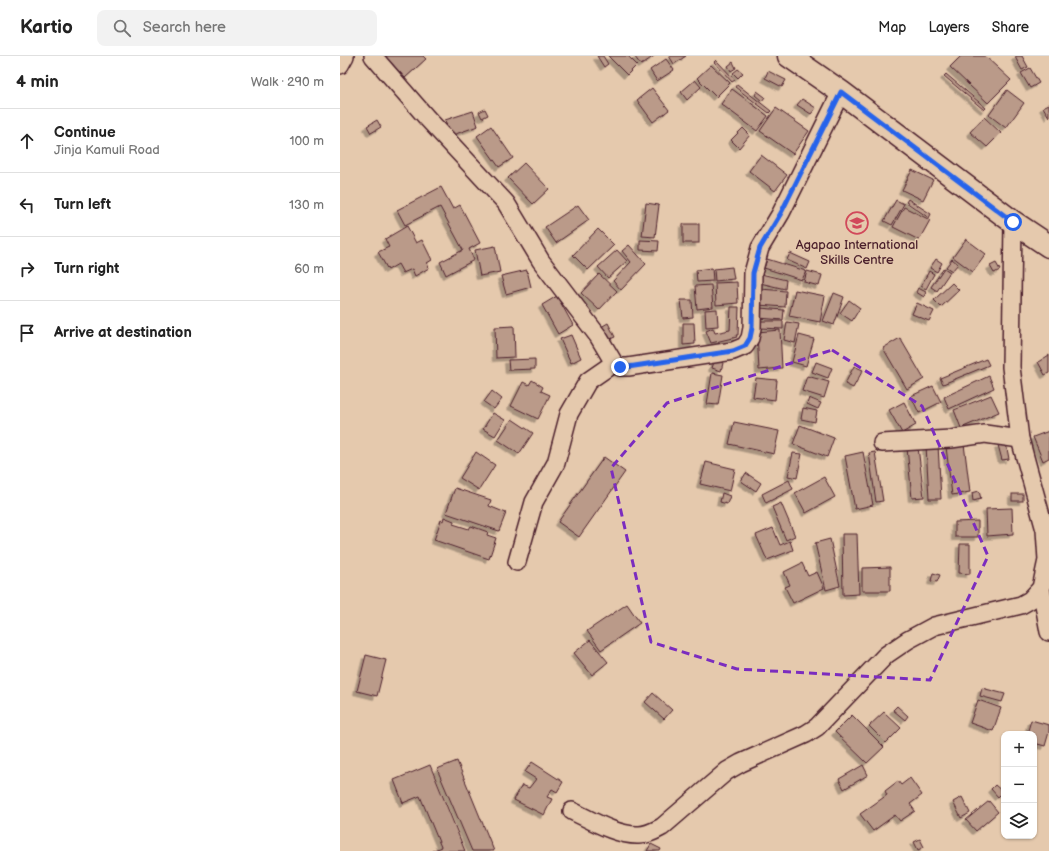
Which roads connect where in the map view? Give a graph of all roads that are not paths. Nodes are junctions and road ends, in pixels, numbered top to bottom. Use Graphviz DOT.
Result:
graph roads {
  1 [pos="345,56"];
  2 [pos="373,56"];
  3 [pos="789,56"];
  4 [pos="340,65"];
  5 [pos="841,92"];
  6 [pos="1013,222"];
  7 [pos="1045,238"];
  8 [pos="614,363"];
  9 [pos="1020,439"];
  10 [pos="882,443"];
  11 [pos="517,562"];
  12 [pos="1041,588"];
  13 [pos="1049,632"];
  14 [pos="572,811"];
  1 -- 4 [label="street"];
  2 -- 8 [label="street"];
  3 -- 5 [label="main road"];
  5 -- 6 [label="main road"];
  5 -- 8 [label="street"];
  6 -- 7 [label="main road"];
  6 -- 9 [label="street"];
  8 -- 11 [label="street"];
  9 -- 10 [label="street"];
  9 -- 12 [label="street"];
  12 -- 13 [label="street"];
  12 -- 14 [label="street"];
}
